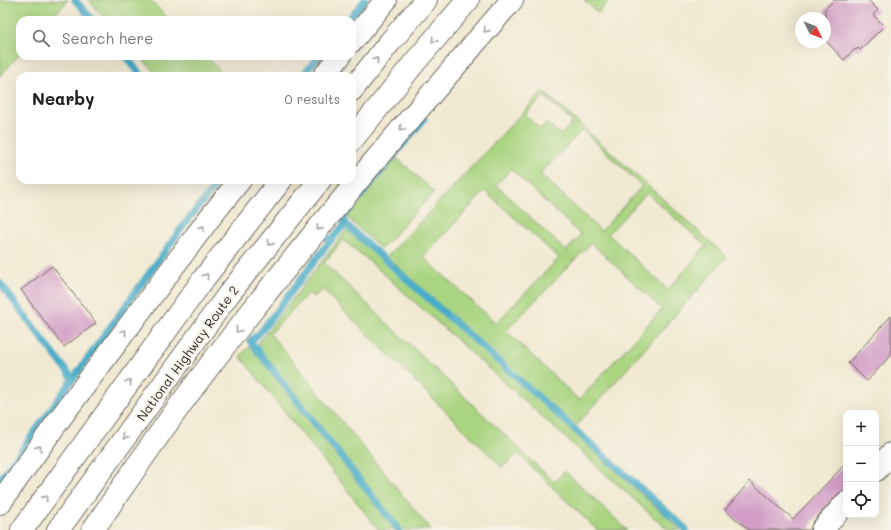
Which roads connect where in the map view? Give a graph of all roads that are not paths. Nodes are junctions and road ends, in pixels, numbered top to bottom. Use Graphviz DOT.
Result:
graph roads {
  1 [pos="386,0"];
  2 [pos="426,0"];
  3 [pos="468,0"];
  4 [pos="512,0"];
  5 [pos="356,36"];
  6 [pos="337,60"];
  7 [pos="327,72"];
  8 [pos="356,85"];
  9 [pos="356,135"];
  10 [pos="356,183"];
  11 [pos="237,184"];
  12 [pos="278,184"];
  13 [pos="317,184"];
  14 [pos="356,184"];
  15 [pos="891,454"];
  16 [pos="879,467"];
  17 [pos="0,503"];
  18 [pos="843,507"];
  19 [pos="22,530"];
  20 [pos="58,530"];
  21 [pos="93,530"];
  22 [pos="822,530"];
  1 -- 5 [label="main road"];
  8 -- 2 [label="main road, one-way"];
  3 -- 9 [label="main road, one-way"];
  4 -- 10 [label="main road, one-way"];
  6 -- 7 [label="main road"];
  17 -- 11 [label="main road, one-way"];
  19 -- 12 [label="main road, one-way"];
  13 -- 20 [label="main road, National Highway Route 2, one-way"];
  14 -- 21 [label="main road, one-way"];
  15 -- 16 [label="main road"];
  18 -- 22 [label="main road"];
}
